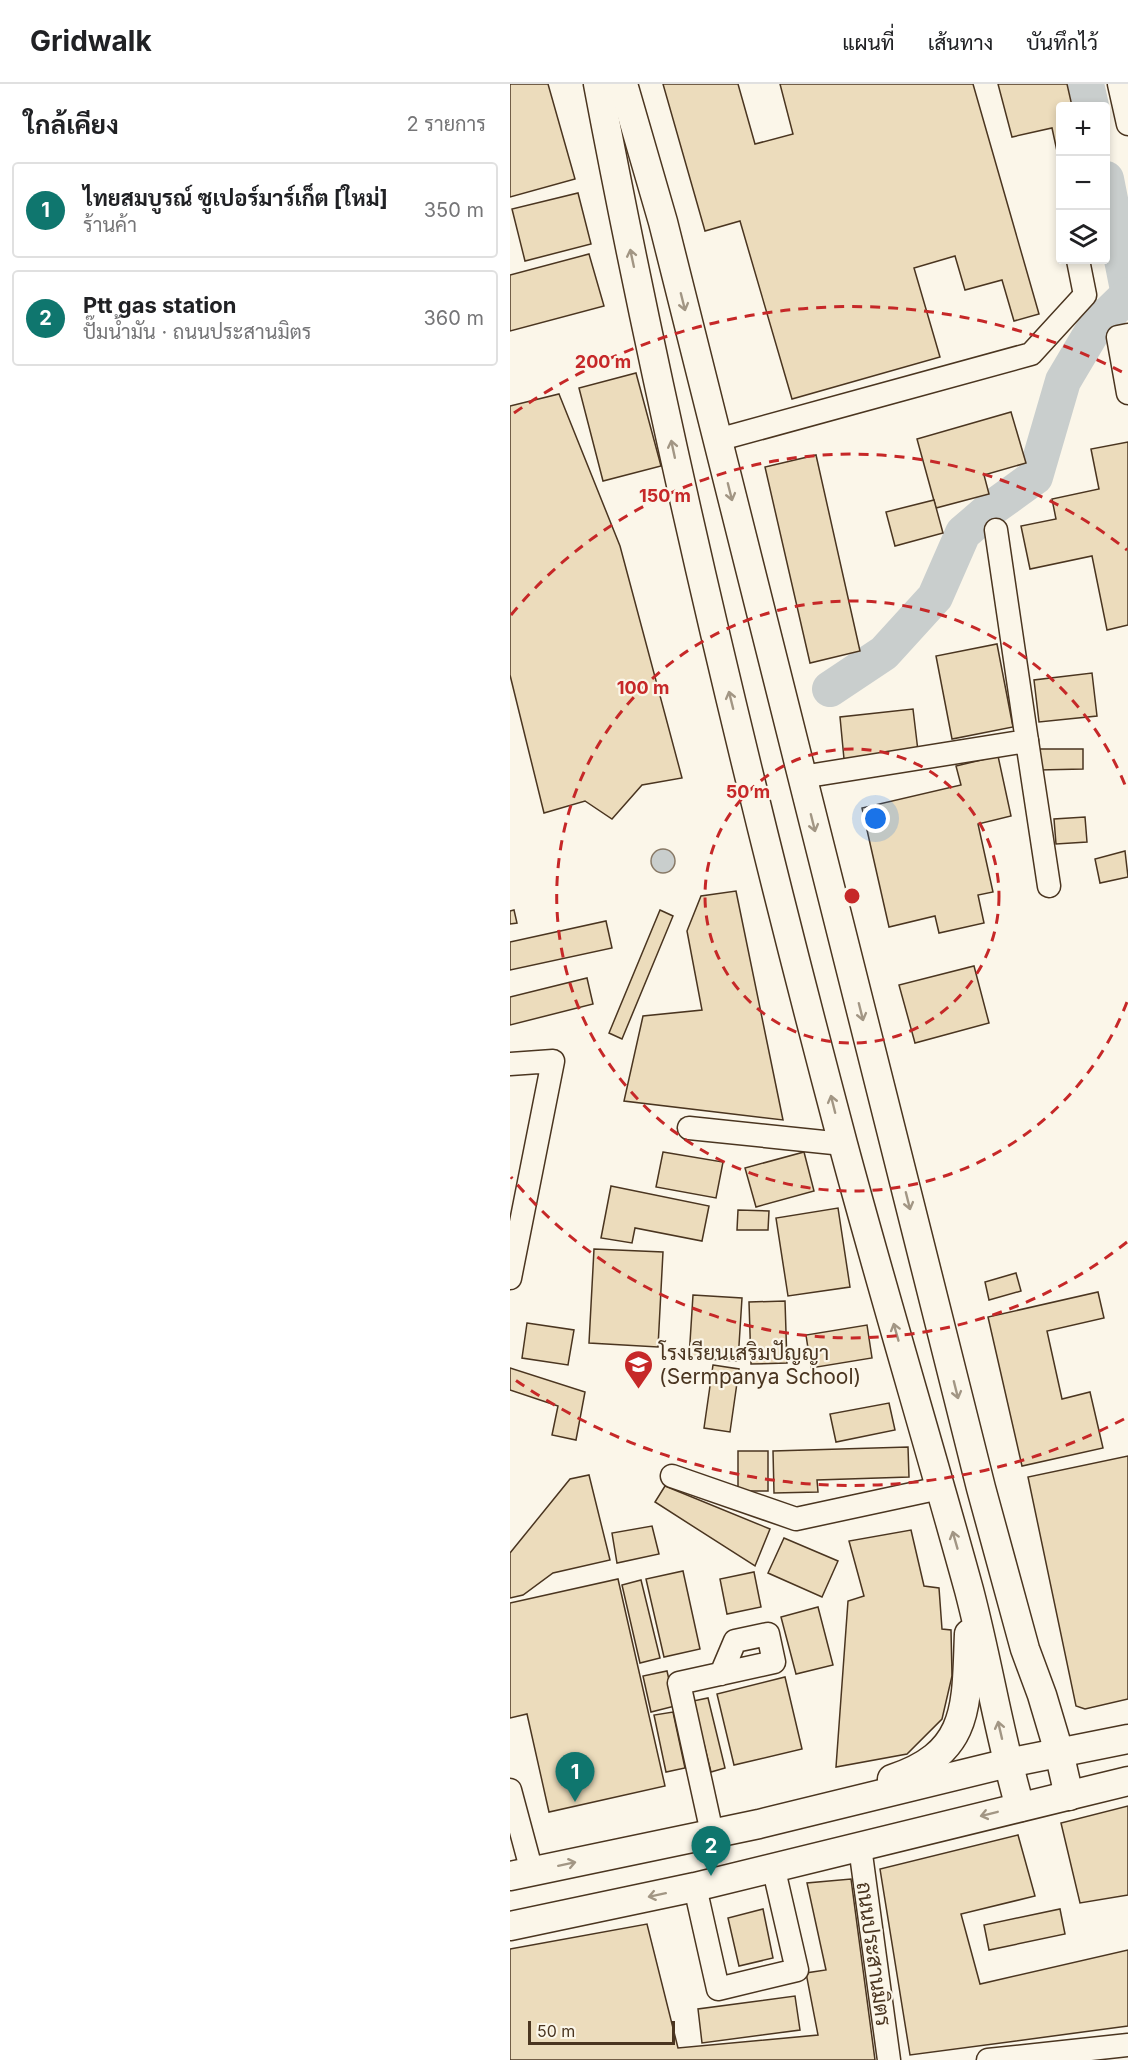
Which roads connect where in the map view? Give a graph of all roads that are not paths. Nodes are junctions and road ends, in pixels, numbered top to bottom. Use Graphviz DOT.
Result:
graph roads {
  1 [pos="581,84"];
  2 [pos="598,84"];
  3 [pos="623,84"];
  4 [pos="637,84"];
  5 [pos="1119,84"];
  6 [pos="1128,124"];
  7 [pos="663,222"];
  8 [pos="624,223"];
  9 [pos="1079,264"];
  10 [pos="1123,336"];
  11 [pos="1128,393"];
  12 [pos="717,440"];
  13 [pos="996,530"];
  14 [pos="1027,741"];
  15 [pos="802,777"];
  16 [pos="1049,886"];
  17 [pos="510,1064"];
  18 [pos="688,1128"];
  19 [pos="843,1144"];
  20 [pos="519,1184"];
  21 [pos="510,1278"];
  22 [pos="672,1476"];
  23 [pos="940,1488"];
  24 [pos="970,1594"];
  25 [pos="721,1674"];
  26 [pos="1042,1695"];
  27 [pos="1128,1738"];
  28 [pos="1059,1752"];
  29 [pos="1008,1763"];
  30 [pos="1128,1781"];
  31 [pos="510,1790"];
  32 [pos="1069,1796"];
  33 [pos="1020,1807"];
  34 [pos="759,1824"];
  35 [pos="712,1833"];
  36 [pos="860,1847"];
  37 [pos="773,1866"];
  38 [pos="521,1874"];
  39 [pos="695,1887"];
  40 [pos="510,1926"];
  41 [pos="1128,2045"];
  42 [pos="889,2060"];
  43 [pos="988,2060"];
  1 -- 8 [label="main road"];
  2 -- 8 [label="main road"];
  3 -- 7 [label="main road"];
  4 -- 7 [label="main road"];
  5 -- 6 [label="street"];
  7 -- 12 [label="main road, one-way"];
  19 -- 8 [label="main road, one-way"];
  9 -- 12 [label="street"];
  10 -- 11 [label="street"];
  12 -- 15 [label="main road, one-way"];
  13 -- 14 [label="street"];
  14 -- 15 [label="street"];
  14 -- 16 [label="street"];
  15 -- 26 [label="main road, one-way"];
  17 -- 20 [label="street"];
  18 -- 19 [label="street"];
  23 -- 19 [label="main road, one-way"];
  20 -- 21 [label="street"];
  22 -- 23 [label="street"];
  24 -- 23 [label="main road, one-way"];
  29 -- 24 [label="main road, one-way"];
  24 -- 34 [label="main road"];
  25 -- 35 [label="street"];
  26 -- 27 [label="main road"];
  26 -- 28 [label="main road"];
  27 -- 28 [label="main road"];
  28 -- 29 [label="main road"];
  28 -- 32 [label="main road"];
  29 -- 33 [label="main road"];
  29 -- 34 [label="main road"];
  30 -- 32 [label="main road"];
  31 -- 38 [label="street"];
  32 -- 33 [label="main road"];
  33 -- 36 [label="main road, one-way"];
  34 -- 35 [label="main road"];
  38 -- 35 [label="main road, one-way"];
  36 -- 37 [label="main road"];
  36 -- 42 [label="street, ถนนประสานมิตร"];
  37 -- 39 [label="main road"];
  37 -- 39 [label="street"];
  39 -- 40 [label="main road, one-way"];
  41 -- 43 [label="street"];
}
